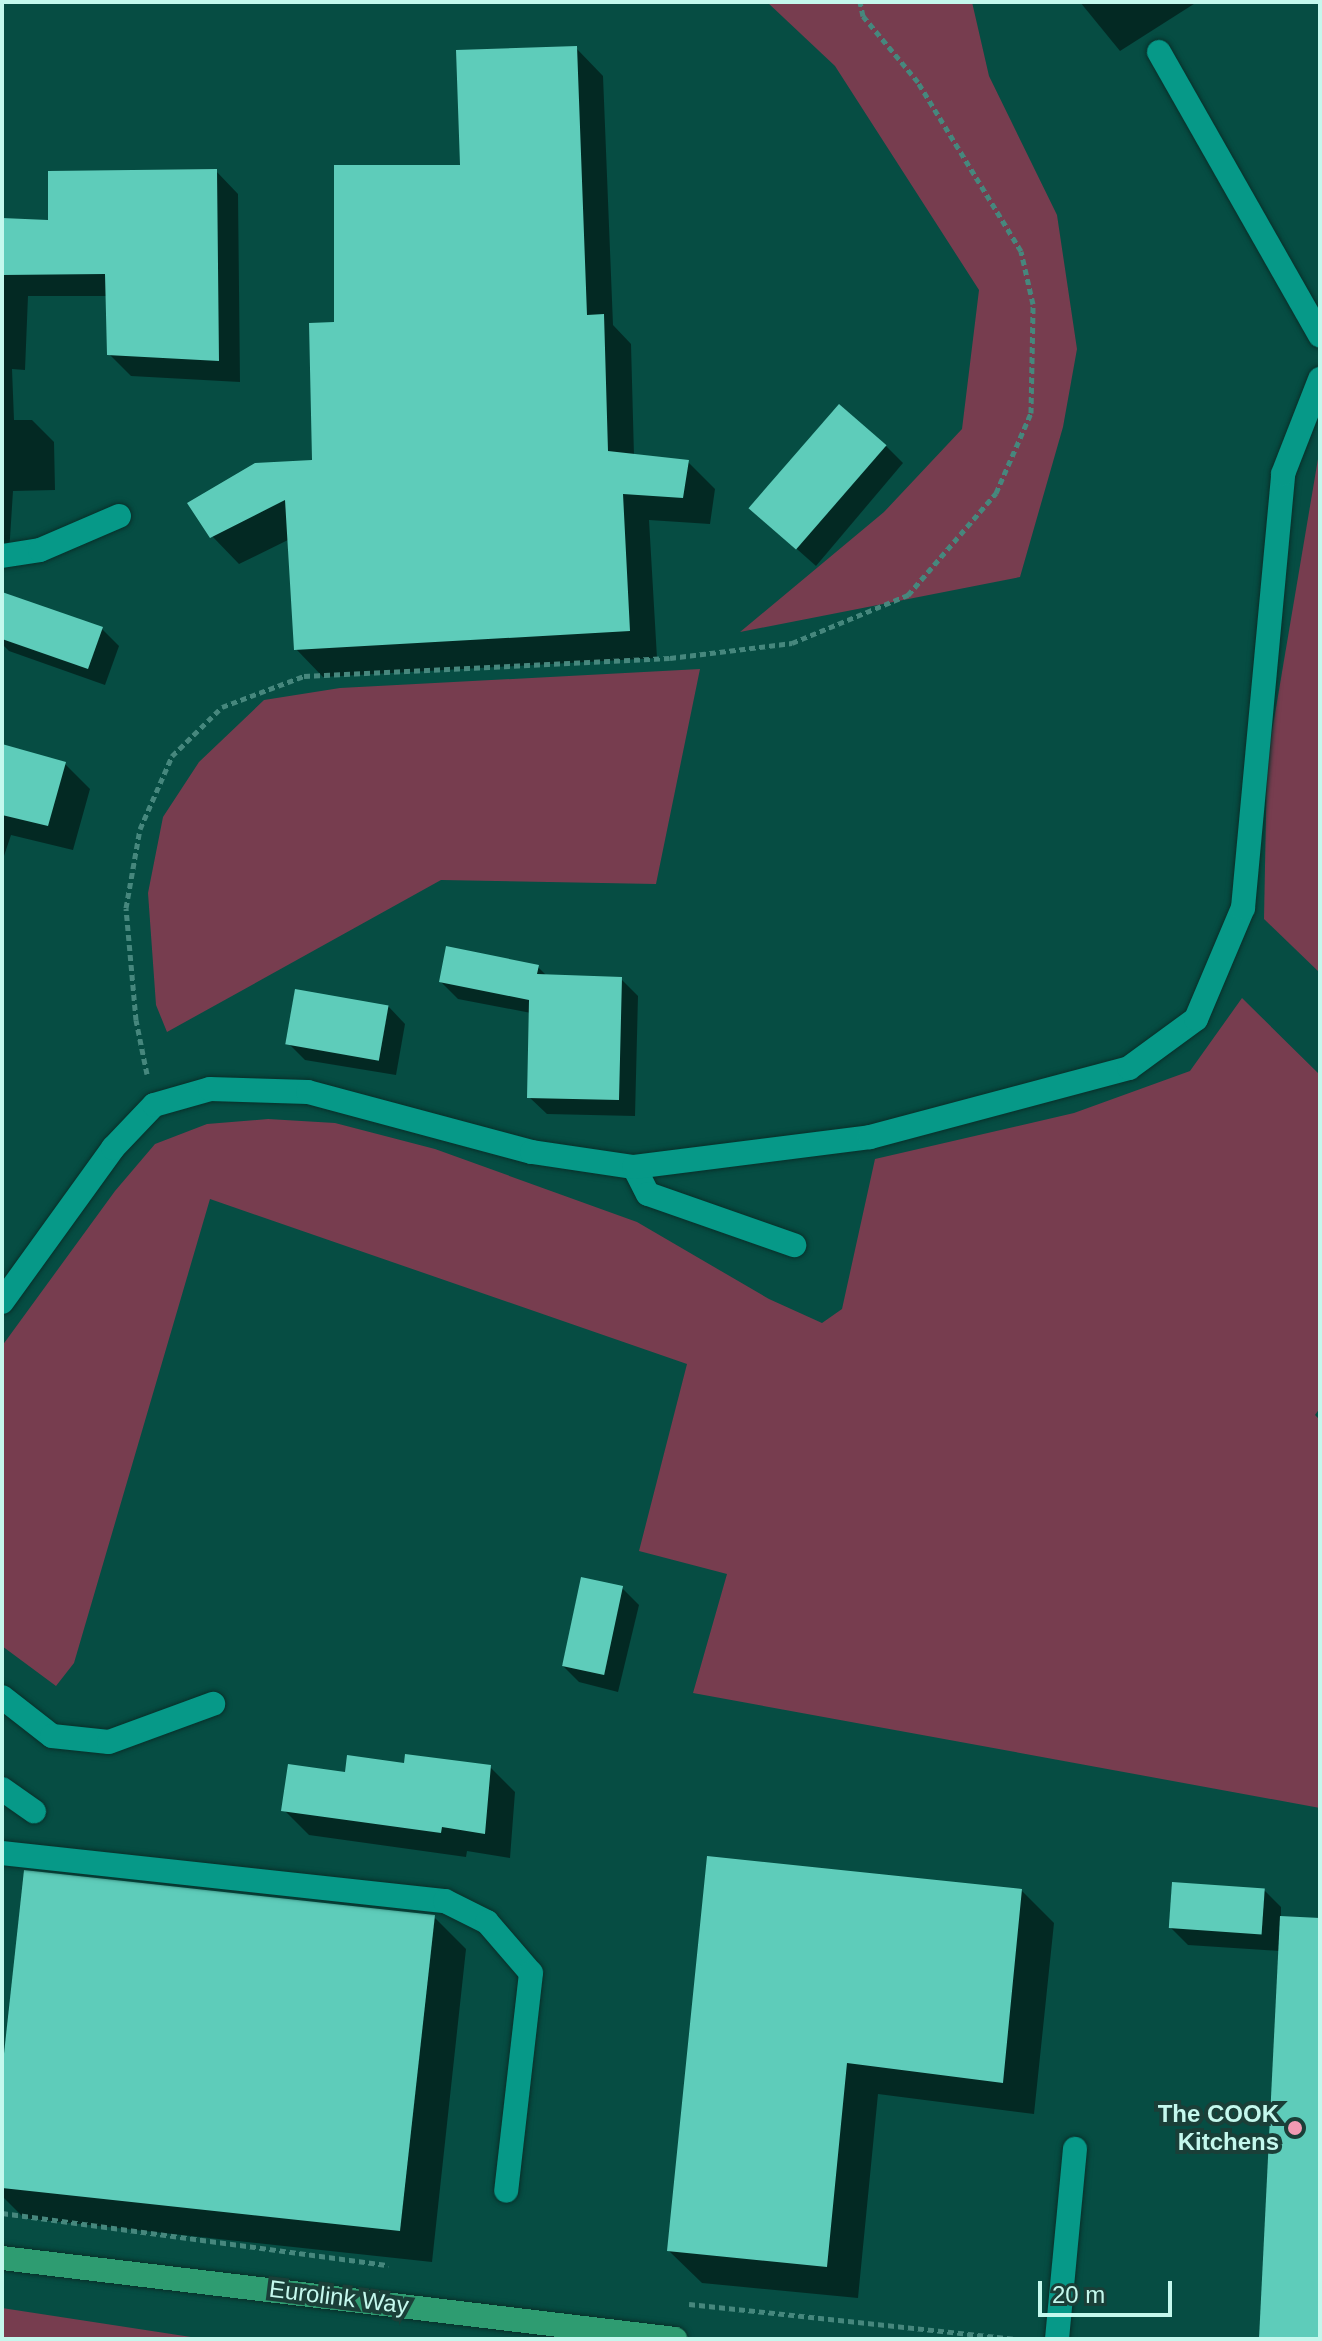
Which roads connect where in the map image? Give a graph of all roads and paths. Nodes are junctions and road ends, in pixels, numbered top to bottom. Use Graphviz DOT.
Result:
graph roads {
  1 [pos="860,2"];
  2 [pos="1159,52"];
  3 [pos="1320,335"];
  4 [pos="1320,379"];
  5 [pos="119,516"];
  6 [pos="2,556"];
  7 [pos="154,1105"];
  8 [pos="634,1167"];
  9 [pos="794,1245"];
  10 [pos="2,1302"];
  11 [pos="2,1697"];
  12 [pos="213,1704"];
  13 [pos="2,1789"];
  14 [pos="34,1811"];
  15 [pos="2,1853"];
  16 [pos="1075,2149"];
  17 [pos="506,2191"];
  18 [pos="2,2213"];
  19 [pos="2,2258"];
  20 [pos="406,2268"];
  21 [pos="687,2304"];
  22 [pos="622,2336"];
  23 [pos="675,2339"];
  24 [pos="1019,2339"];
  25 [pos="1057,2339"];
  1 -- 7 [label="path"];
  2 -- 3 [label="street"];
  4 -- 8 [label="street"];
  5 -- 6 [label="street"];
  7 -- 8 [label="street"];
  7 -- 10 [label="street"];
  8 -- 9 [label="street"];
  11 -- 12 [label="street"];
  13 -- 14 [label="street"];
  15 -- 17 [label="street"];
  16 -- 25 [label="street"];
  18 -- 20 [label="path"];
  19 -- 22 [label="main road, Eurolink Way"];
  21 -- 24 [label="path"];
  22 -- 23 [label="main road, Eurolink Way"];
}
